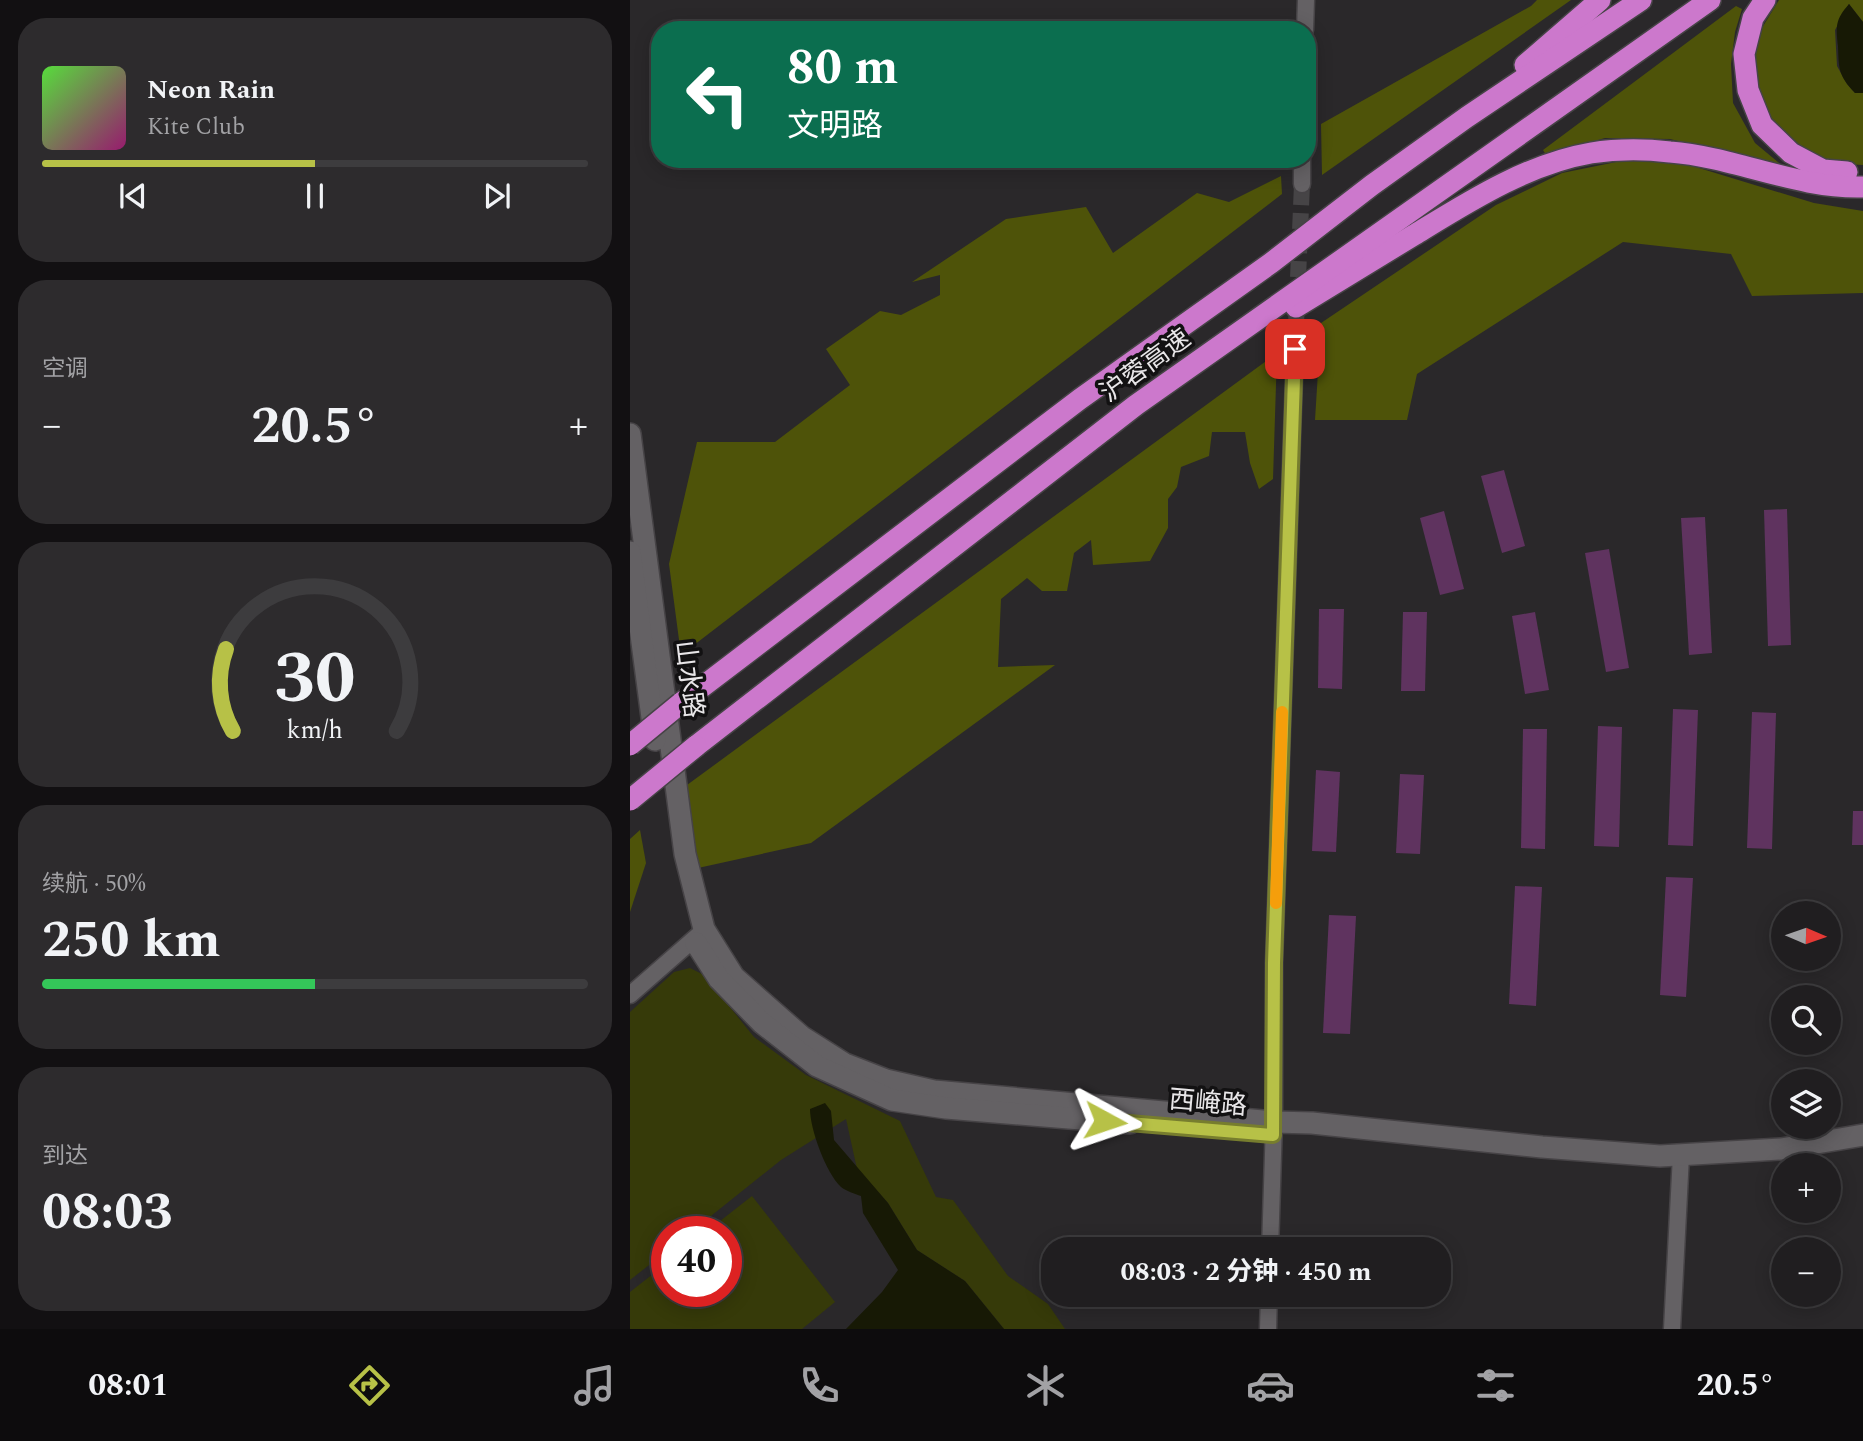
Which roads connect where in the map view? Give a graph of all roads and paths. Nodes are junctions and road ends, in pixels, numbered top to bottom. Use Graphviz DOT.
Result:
graph roads {
  1 [pos="1306,0"];
  2 [pos="1600,0"];
  3 [pos="1641,0"];
  4 [pos="1710,0"];
  5 [pos="1765,0"];
  6 [pos="1305,21"];
  7 [pos="1467,117"];
  8 [pos="1302,168"];
  9 [pos="1863,173"];
  10 [pos="1301,184"];
  11 [pos="1863,187"];
  12 [pos="1295,349"];
  13 [pos="1136,405"];
  14 [pos="630,434"];
  15 [pos="630,552"];
  16 [pos="630,745"];
  17 [pos="630,800"];
  18 [pos="699,934"];
  19 [pos="630,995"];
  20 [pos="1274,1129"];
  21 [pos="1863,1135"];
  22 [pos="1863,1147"];
  23 [pos="1680,1160"];
  24 [pos="1270,1237"];
  25 [pos="1269,1307"];
  26 [pos="1268,1329"];
  27 [pos="1672,1329"];
  1 -- 6 [label="street"];
  2 -- 7 [label="highway"];
  3 -- 7 [label="highway, 沪蓉高速"];
  4 -- 13 [label="highway, 沪蓉高速"];
  5 -- 9 [label="highway"];
  7 -- 16 [label="highway, 沪蓉高速, bridge"];
  8 -- 10 [label="street"];
  11 -- 13 [label="highway"];
  12 -- 20 [label="street"];
  13 -- 17 [label="highway, 沪蓉高速, bridge"];
  14 -- 18 [label="street, 山水路"];
  15 -- 18 [label="street, 山水路"];
  18 -- 19 [label="street"];
  18 -- 20 [label="street, 西崦路"];
  20 -- 23 [label="street, 西崦路"];
  20 -- 24 [label="street"];
  21 -- 23 [label="street, 西崦路"];
  22 -- 23 [label="street, 西崦路"];
  23 -- 27 [label="street"];
  25 -- 26 [label="street"];
}
